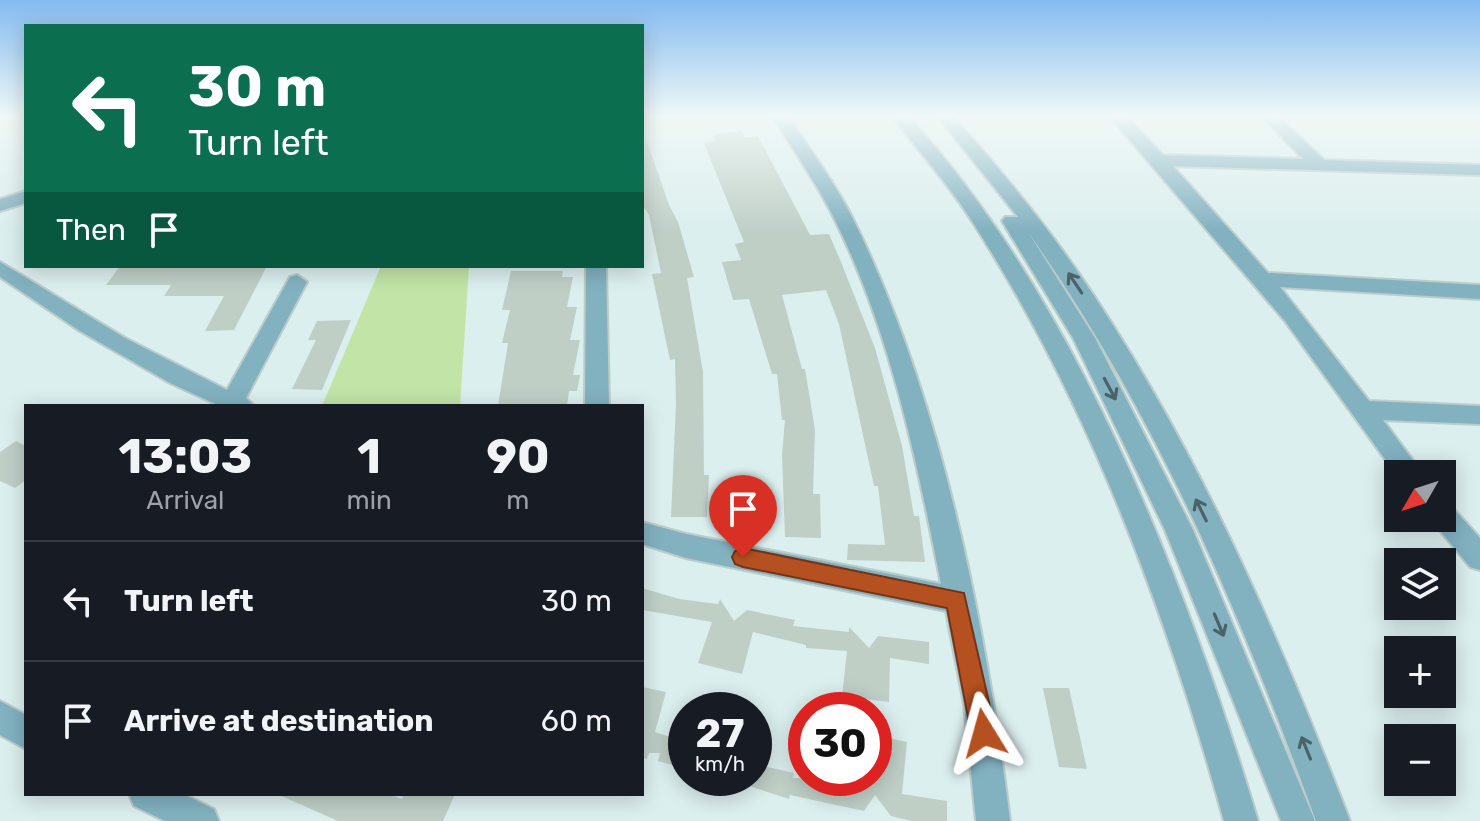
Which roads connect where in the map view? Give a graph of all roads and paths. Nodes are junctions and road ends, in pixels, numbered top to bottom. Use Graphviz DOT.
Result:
graph roads {
  1 [pos="805,155"];
  2 [pos="931,155"];
  3 [pos="958,155"];
  4 [pos="979,155"];
  5 [pos="1153,155"];
  6 [pos="1309,155"];
  7 [pos="1157,160"];
  8 [pos="1317,163"];
  9 [pos="1480,170"];
  10 [pos="24,198"];
  11 [pos="0,205"];
  12 [pos="0,268"];
  13 [pos="596,268"];
  14 [pos="1261,279"];
  15 [pos="297,282"];
  16 [pos="1480,292"];
  17 [pos="237,404"];
  18 [pos="597,404"];
  19 [pos="1362,410"];
  20 [pos="1480,415"];
  21 [pos="1400,460"];
  22 [pos="1456,530"];
  23 [pos="644,534"];
  24 [pos="1480,558"];
  25 [pos="956,600"];
  26 [pos="0,717"];
  27 [pos="24,732"];
  28 [pos="150,796"];
  29 [pos="202,821"];
  30 [pos="993,821"];
  31 [pos="1241,821"];
  32 [pos="1298,821"];
  33 [pos="1333,821"];
  1 -- 25 [label="street"];
  2 -- 31 [label="street"];
  3 -- 32 [label="street, one-way"];
  33 -- 4 [label="street, one-way"];
  5 -- 7 [label="street"];
  6 -- 8 [label="street"];
  7 -- 8 [label="street"];
  7 -- 14 [label="street"];
  8 -- 9 [label="street"];
  10 -- 11 [label="street"];
  12 -- 17 [label="street"];
  13 -- 18 [label="street"];
  14 -- 16 [label="street"];
  14 -- 19 [label="street"];
  15 -- 17 [label="street"];
  19 -- 20 [label="street"];
  19 -- 21 [label="street"];
  22 -- 24 [label="street"];
  23 -- 25 [label="street"];
  25 -- 30 [label="street"];
  26 -- 27 [label="street"];
  28 -- 29 [label="street"];
}
